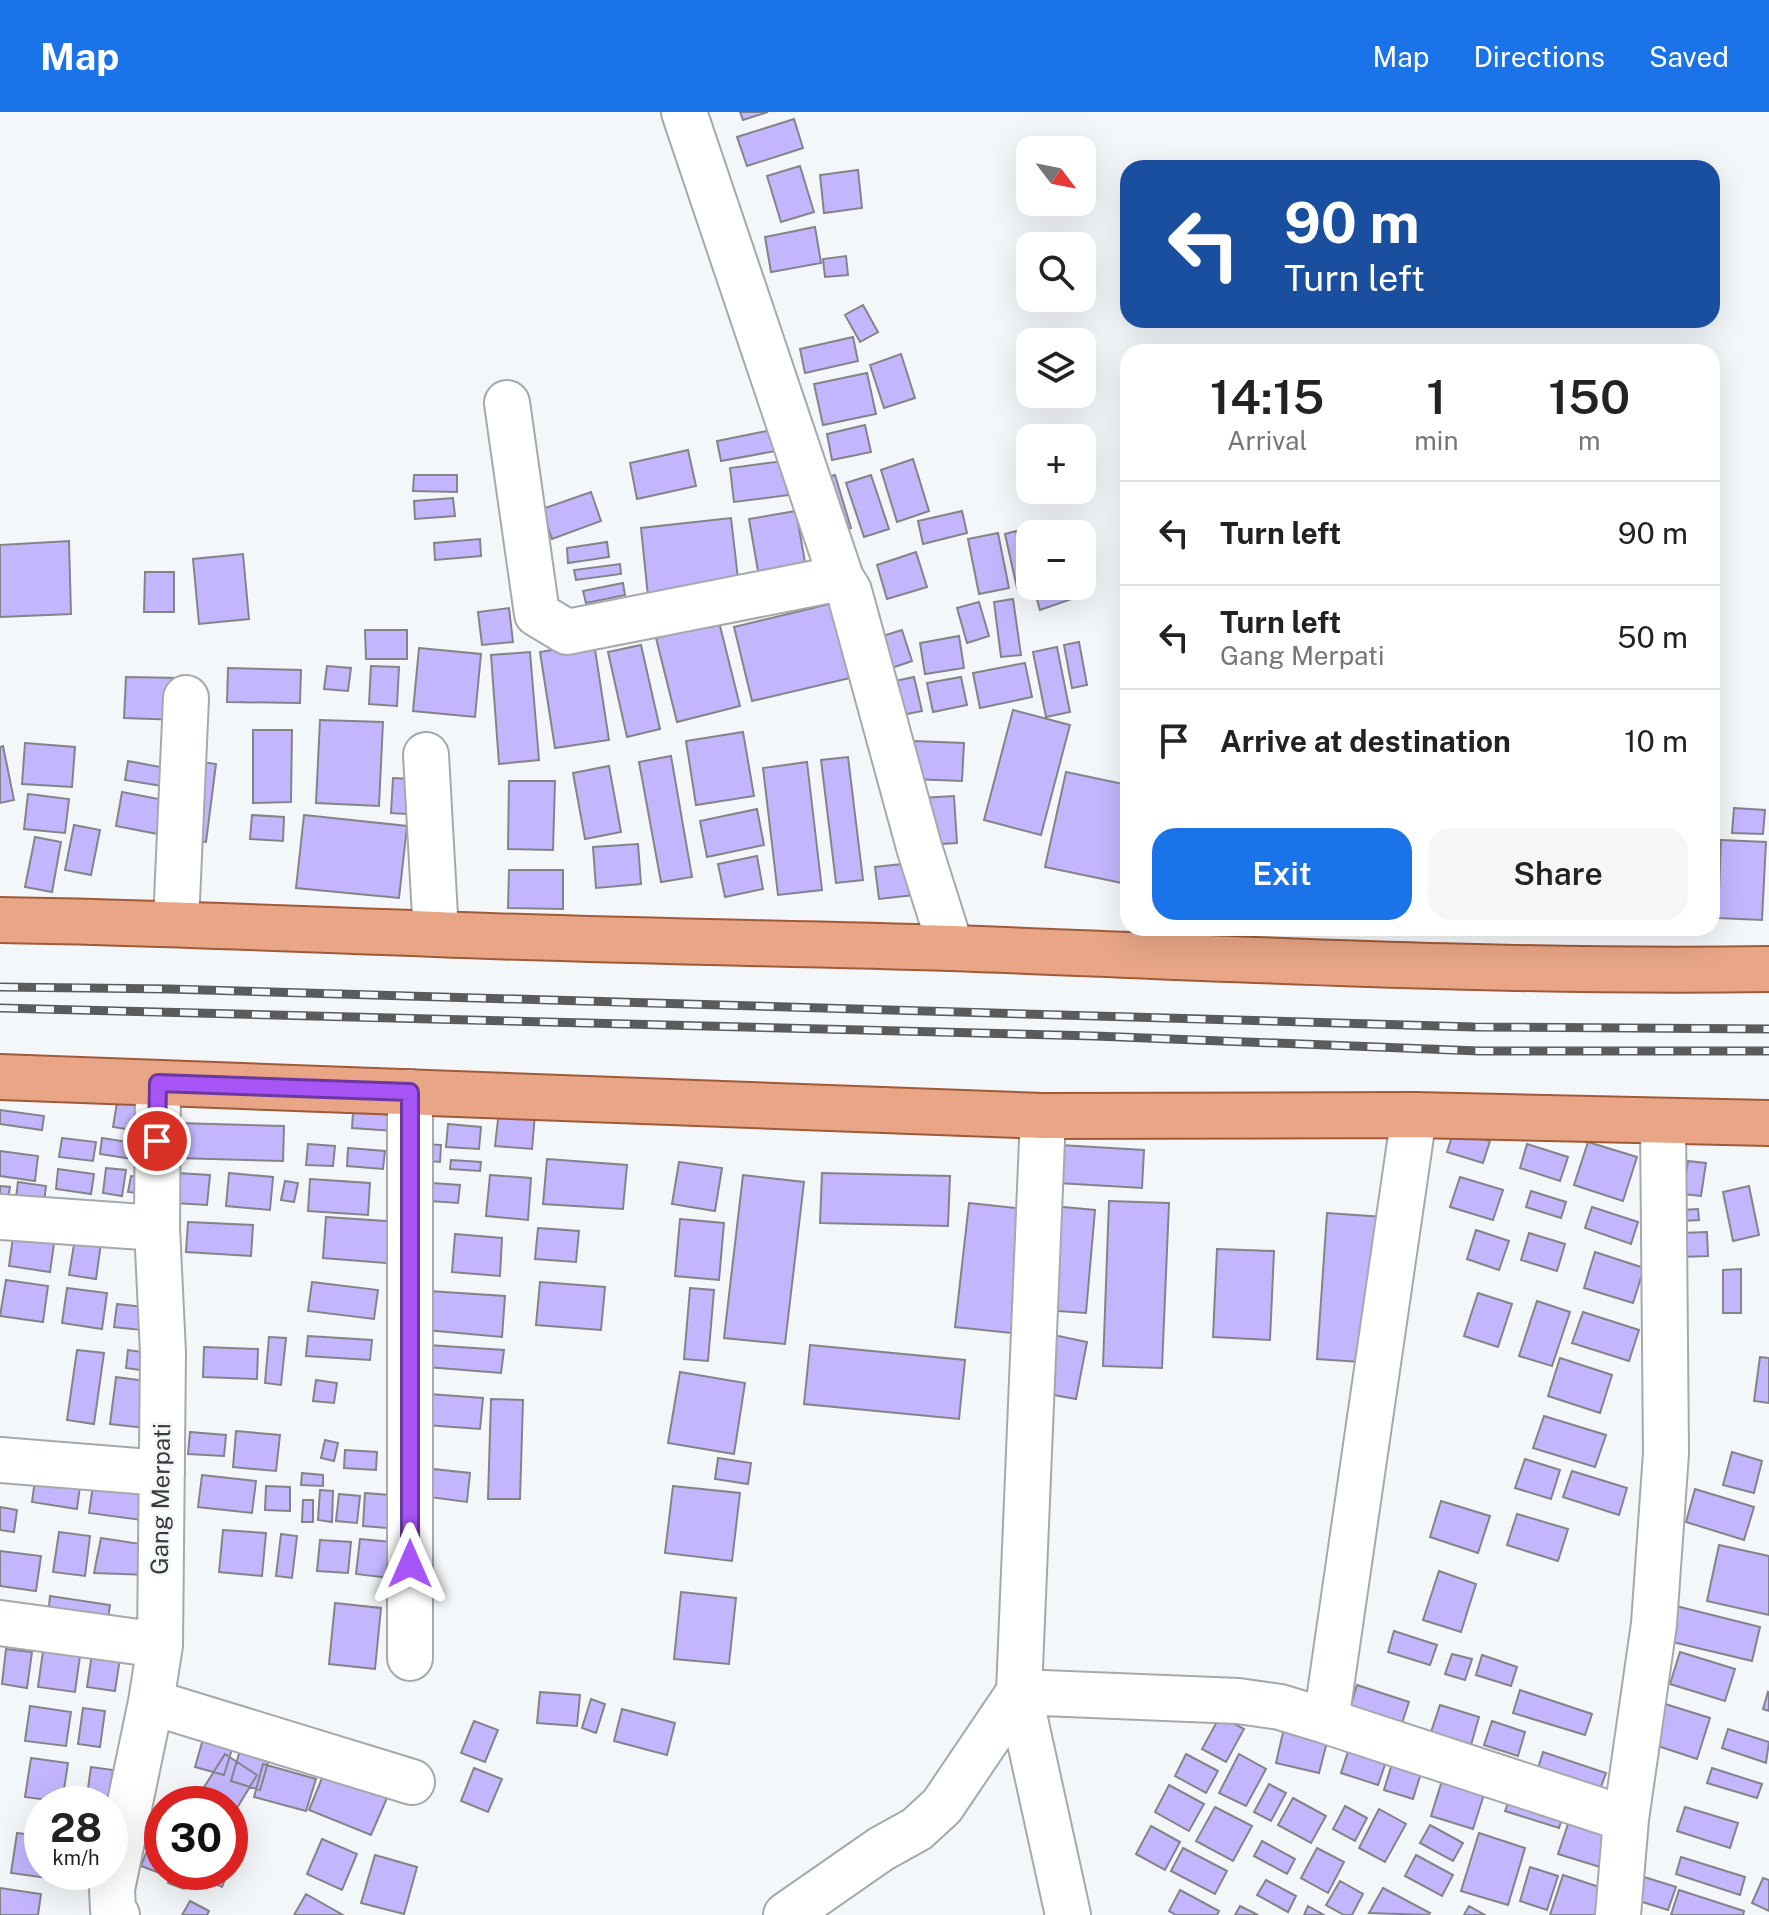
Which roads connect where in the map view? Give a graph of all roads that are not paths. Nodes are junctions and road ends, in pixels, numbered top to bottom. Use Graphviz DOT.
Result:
graph roads {
  1 [pos="684,112"];
  2 [pos="507,403"];
  3 [pos="841,578"];
  4 [pos="186,698"];
  5 [pos="426,755"];
  6 [pos="0,920"];
  7 [pos="176,923"];
  8 [pos="436,934"];
  9 [pos="951,948"];
  10 [pos="1769,969"];
  11 [pos="0,1077"];
  12 [pos="158,1083"];
  13 [pos="410,1092"];
  14 [pos="1414,1115"];
  15 [pos="1043,1116"];
  16 [pos="1663,1123"];
  17 [pos="1769,1123"];
  18 [pos="0,1217"];
  19 [pos="157,1228"];
  20 [pos="0,1460"];
  21 [pos="162,1473"];
  22 [pos="0,1623"];
  23 [pos="160,1645"];
  24 [pos="410,1658"];
  25 [pos="1019,1692"];
  26 [pos="151,1702"];
  27 [pos="1326,1721"];
  28 [pos="412,1782"];
  29 [pos="1626,1819"];
  30 [pos="115,1912"];
  31 [pos="786,1915"];
  32 [pos="1068,1915"];
  33 [pos="1618,1915"];
  1 -- 3 [label="street"];
  2 -- 3 [label="street"];
  3 -- 9 [label="street"];
  4 -- 7 [label="street"];
  5 -- 8 [label="street"];
  6 -- 7 [label="main road"];
  7 -- 8 [label="main road"];
  8 -- 9 [label="main road"];
  9 -- 10 [label="main road"];
  11 -- 12 [label="main road"];
  12 -- 13 [label="main road"];
  12 -- 19 [label="street, Gang Merpati"];
  13 -- 15 [label="main road"];
  13 -- 24 [label="street"];
  14 -- 15 [label="main road"];
  14 -- 16 [label="main road"];
  14 -- 27 [label="street"];
  15 -- 25 [label="street"];
  16 -- 17 [label="main road"];
  16 -- 29 [label="street"];
  18 -- 19 [label="street"];
  19 -- 21 [label="street, Gang Merpati"];
  20 -- 21 [label="street"];
  21 -- 23 [label="street, Gang Merpati"];
  22 -- 23 [label="street"];
  23 -- 26 [label="street, Gang Merpati"];
  25 -- 27 [label="street"];
  25 -- 31 [label="street"];
  25 -- 32 [label="street"];
  26 -- 28 [label="street"];
  26 -- 30 [label="street, Gang Merpati"];
  27 -- 29 [label="street"];
  29 -- 33 [label="street"];
}
